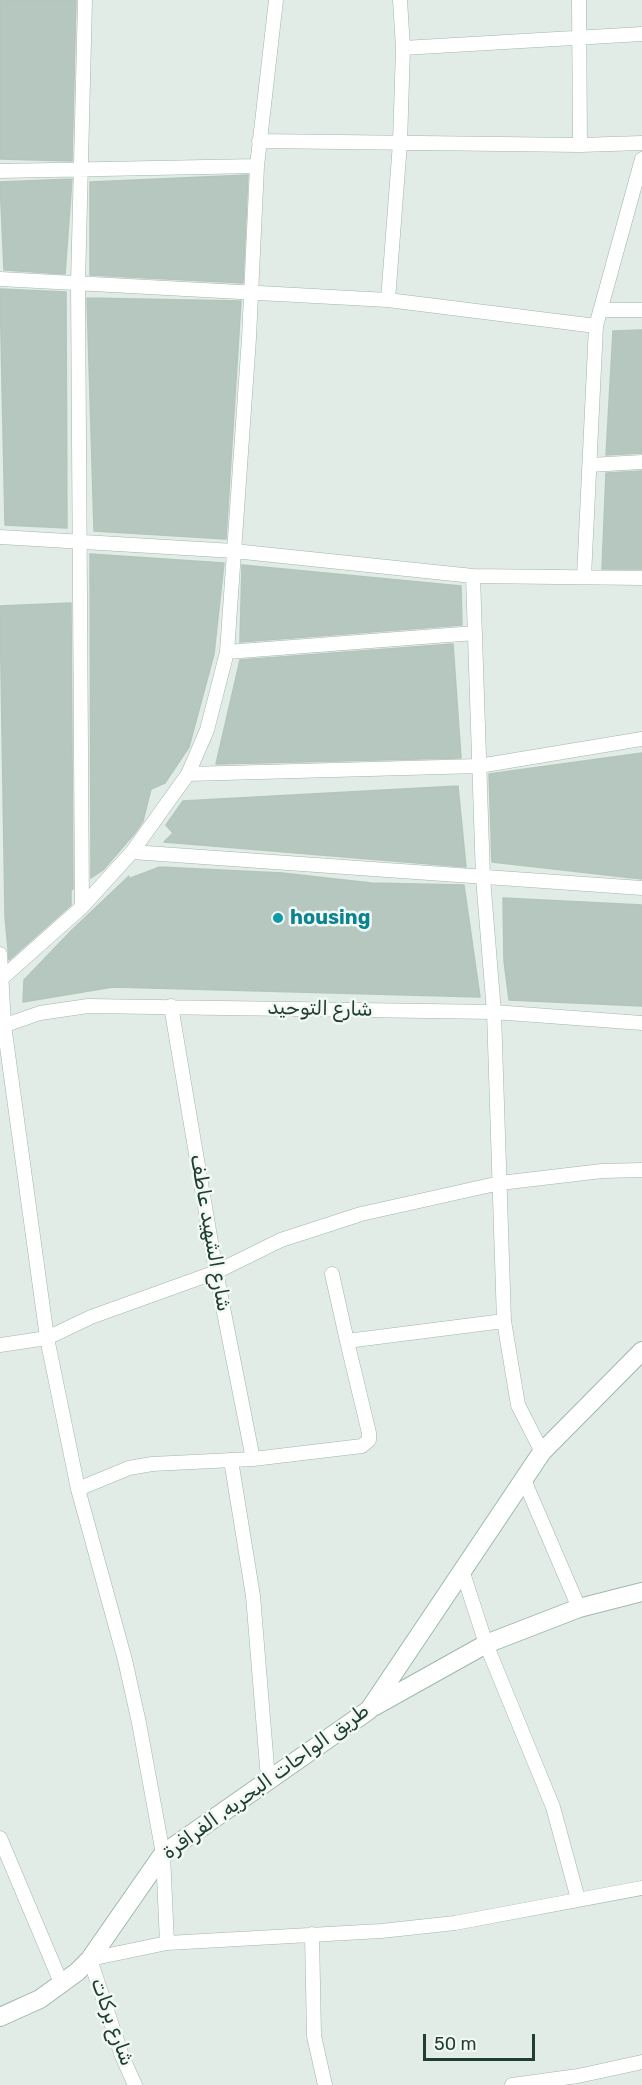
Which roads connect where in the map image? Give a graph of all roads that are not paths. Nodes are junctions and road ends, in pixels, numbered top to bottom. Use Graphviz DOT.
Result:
graph roads {
  1 [pos="85,0"];
  2 [pos="276,0"];
  3 [pos="400,0"];
  4 [pos="579,0"];
  5 [pos="642,34"];
  6 [pos="578,39"];
  7 [pos="402,48"];
  8 [pos="259,141"];
  9 [pos="400,143"];
  10 [pos="642,143"];
  11 [pos="580,146"];
  12 [pos="642,159"];
  13 [pos="257,166"];
  14 [pos="80,169"];
  15 [pos="0,171"];
  16 [pos="0,279"];
  17 [pos="78,284"];
  18 [pos="252,292"];
  19 [pos="388,300"];
  20 [pos="600,310"];
  21 [pos="642,310"];
  22 [pos="596,326"];
  23 [pos="642,462"];
  24 [pos="590,465"];
  25 [pos="0,537"];
  26 [pos="81,542"];
  27 [pos="234,551"];
  28 [pos="473,576"];
  29 [pos="584,577"];
  30 [pos="642,578"];
  31 [pos="475,633"];
  32 [pos="227,652"];
  33 [pos="642,739"];
  34 [pos="479,766"];
  35 [pos="188,774"];
  36 [pos="132,852"];
  37 [pos="483,878"];
  38 [pos="642,888"];
  39 [pos="82,907"];
  40 [pos="0,954"];
  41 [pos="1,979"];
  42 [pos="171,1006"];
  43 [pos="495,1012"];
  44 [pos="642,1023"];
  45 [pos="2,1026"];
  46 [pos="642,1170"];
  47 [pos="500,1183"];
  48 [pos="216,1272"];
  49 [pos="332,1274"];
  50 [pos="504,1321"];
  51 [pos="47,1338"];
  52 [pos="347,1341"];
  53 [pos="0,1345"];
  54 [pos="642,1351"];
  55 [pos="542,1452"];
  56 [pos="231,1460"];
  57 [pos="253,1460"];
  58 [pos="524,1480"];
  59 [pos="78,1489"];
  60 [pos="463,1573"];
  61 [pos="642,1592"];
  62 [pos="579,1608"];
  63 [pos="486,1644"];
  64 [pos="369,1710"];
  65 [pos="268,1779"];
  66 [pos="0,1838"];
  67 [pos="163,1854"];
  68 [pos="642,1888"];
  69 [pos="578,1899"];
  70 [pos="312,1934"];
  71 [pos="166,1943"];
  72 [pos="90,1959"];
  73 [pos="62,1985"];
  74 [pos="0,2017"];
  75 [pos="642,2062"];
  76 [pos="135,2085"];
  77 [pos="325,2085"];
  78 [pos="512,2085"];
  1 -- 14 [label="street"];
  2 -- 8 [label="street"];
  3 -- 7 [label="street"];
  4 -- 6 [label="street"];
  5 -- 6 [label="street"];
  6 -- 7 [label="street"];
  6 -- 11 [label="street"];
  7 -- 9 [label="street"];
  8 -- 9 [label="street"];
  8 -- 13 [label="street"];
  9 -- 11 [label="street"];
  9 -- 19 [label="street"];
  10 -- 11 [label="street"];
  12 -- 20 [label="street"];
  13 -- 14 [label="street"];
  13 -- 18 [label="street"];
  14 -- 15 [label="street"];
  14 -- 17 [label="street"];
  16 -- 17 [label="street"];
  17 -- 18 [label="street"];
  17 -- 26 [label="street"];
  18 -- 19 [label="street"];
  18 -- 27 [label="street"];
  19 -- 22 [label="street"];
  20 -- 21 [label="street"];
  20 -- 22 [label="street"];
  22 -- 24 [label="street"];
  23 -- 24 [label="street"];
  24 -- 29 [label="street"];
  25 -- 26 [label="street"];
  26 -- 27 [label="street"];
  26 -- 39 [label="street"];
  27 -- 28 [label="street"];
  27 -- 32 [label="street"];
  28 -- 29 [label="street"];
  28 -- 31 [label="street"];
  29 -- 30 [label="street"];
  31 -- 32 [label="street"];
  31 -- 34 [label="street"];
  32 -- 35 [label="street"];
  33 -- 34 [label="street"];
  34 -- 35 [label="street"];
  34 -- 37 [label="street"];
  35 -- 36 [label="street"];
  36 -- 37 [label="street"];
  36 -- 39 [label="street"];
  37 -- 38 [label="street"];
  37 -- 43 [label="street"];
  39 -- 41 [label="street"];
  40 -- 41 [label="street"];
  41 -- 45 [label="street"];
  42 -- 43 [label="street, شارع التوحيد"];
  42 -- 45 [label="street, شارع التوحيد"];
  42 -- 48 [label="street, شارع الشهيد عاطف"];
  43 -- 44 [label="street, شارع التوحيد"];
  43 -- 47 [label="street"];
  45 -- 51 [label="street"];
  46 -- 47 [label="street"];
  47 -- 48 [label="street"];
  47 -- 50 [label="street"];
  48 -- 51 [label="street"];
  48 -- 57 [label="street, شارع الشهيد عاطف"];
  49 -- 52 [label="street"];
  50 -- 52 [label="street"];
  50 -- 55 [label="street"];
  51 -- 53 [label="street"];
  51 -- 59 [label="street"];
  52 -- 57 [label="street"];
  54 -- 55 [label="main road, طريق الواحات البحريه, الفرافرة"];
  55 -- 58 [label="main road, طريق الواحات البحريه, الفرافرة"];
  56 -- 57 [label="street"];
  56 -- 59 [label="street"];
  56 -- 65 [label="street"];
  58 -- 60 [label="main road, طريق الواحات البحريه, الفرافرة"];
  58 -- 62 [label="street"];
  59 -- 67 [label="street"];
  60 -- 63 [label="street"];
  60 -- 64 [label="main road, طريق الواحات البحريه, الفرافرة"];
  61 -- 62 [label="main road"];
  62 -- 63 [label="main road"];
  63 -- 64 [label="main road"];
  63 -- 69 [label="street"];
  64 -- 65 [label="main road, طريق الواحات البحريه, الفرافرة"];
  65 -- 67 [label="main road, طريق الواحات البحريه, الفرافرة"];
  66 -- 73 [label="street"];
  67 -- 71 [label="street"];
  67 -- 72 [label="main road, طريق الواحات البحريه, الفرافرة"];
  68 -- 69 [label="street"];
  69 -- 70 [label="street"];
  70 -- 71 [label="street"];
  70 -- 77 [label="street"];
  71 -- 72 [label="street"];
  72 -- 73 [label="main road, طريق الواحات البحريه, الفرافرة"];
  72 -- 76 [label="street, شارع بركات"];
  73 -- 74 [label="main road, طريق الواحات البحريه, الفرافرة"];
  75 -- 78 [label="street"];
}
